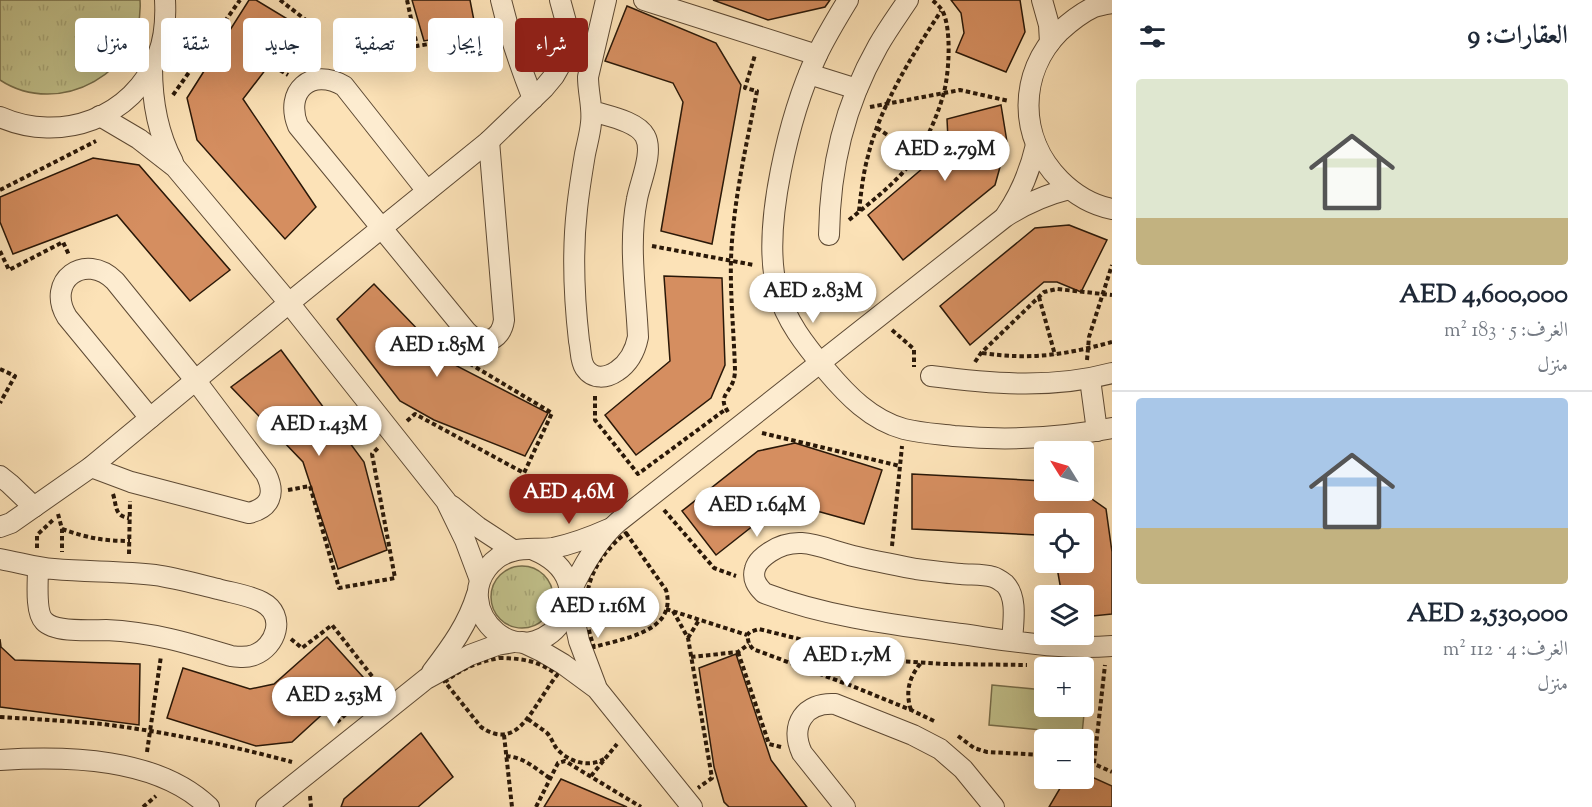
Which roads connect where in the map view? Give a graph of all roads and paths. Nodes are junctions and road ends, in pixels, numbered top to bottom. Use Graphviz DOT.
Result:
graph roads {
  1 [pos="165,0"];
  2 [pos="240,0"];
  3 [pos="280,0"];
  4 [pos="407,0"];
  5 [pos="501,0"];
  6 [pos="560,0"];
  7 [pos="606,0"];
  8 [pos="644,0"];
  9 [pos="848,0"];
  10 [pos="908,0"];
  11 [pos="932,0"];
  12 [pos="1042,0"];
  13 [pos="1094,3"];
  14 [pos="942,10"];
  15 [pos="508,31"];
  16 [pos="760,37"];
  17 [pos="1050,42"];
  18 [pos="817,55"];
  19 [pos="152,67"];
  20 [pos="809,74"];
  21 [pos="303,86"];
  22 [pos="857,89"];
  23 [pos="944,93"];
  24 [pos="533,99"];
  25 [pos="888,103"];
  26 [pos="1028,106"];
  27 [pos="848,110"];
  28 [pos="592,111"];
  29 [pos="100,116"];
  30 [pos="0,117"];
  31 [pos="156,119"];
  32 [pos="121,128"];
  33 [pos="877,128"];
  34 [pos="489,141"];
  35 [pos="1036,146"];
  36 [pos="917,155"];
  37 [pos="175,167"];
  38 [pos="1069,189"];
  39 [pos="0,190"];
  40 [pos="427,191"];
  41 [pos="1112,208"];
  42 [pos="859,212"];
  43 [pos="1005,217"];
  44 [pos="381,228"];
  45 [pos="830,235"];
  46 [pos="633,243"];
  47 [pos="0,251"];
  48 [pos="731,261"];
  49 [pos="1112,265"];
  50 [pos="773,268"];
  51 [pos="77,271"];
  52 [pos="1102,295"];
  53 [pos="1112,295"];
  54 [pos="1039,297"];
  55 [pos="289,303"];
  56 [pos="878,318"];
  57 [pos="1112,342"];
  58 [pos="1087,348"];
  59 [pos="981,353"];
  60 [pos="1055,355"];
  61 [pos="820,363"];
  62 [pos="0,369"];
  63 [pos="1112,373"];
  64 [pos="595,376"];
  65 [pos="931,376"];
  66 [pos="1090,379"];
  67 [pos="963,380"];
  68 [pos="196,381"];
  69 [pos="0,403"];
  70 [pos="726,409"];
  71 [pos="150,418"];
  72 [pos="738,427"];
  73 [pos="904,429"];
  74 [pos="1105,429"];
  75 [pos="91,466"];
  76 [pos="900,466"];
  77 [pos="0,476"];
  78 [pos="131,483"];
  79 [pos="110,491"];
  80 [pos="651,496"];
  81 [pos="446,501"];
  82 [pos="34,507"];
  83 [pos="129,518"];
  84 [pos="0,526"];
  85 [pos="612,527"];
  86 [pos="63,529"];
  87 [pos="130,541"];
  88 [pos="513,550"];
  89 [pos="534,550"];
  90 [pos="0,559"];
  91 [pos="890,564"];
  92 [pos="38,568"];
  93 [pos="62,570"];
  94 [pos="129,573"];
  95 [pos="755,582"];
  96 [pos="479,586"];
  97 [pos="570,596"];
  98 [pos="666,609"];
  99 [pos="673,611"];
  100 [pos="699,620"];
  101 [pos="276,627"];
  102 [pos="747,635"];
  103 [pos="164,636"];
  104 [pos="688,638"];
  105 [pos="1012,641"];
  106 [pos="518,642"];
  107 [pos="749,644"];
  108 [pos="1109,646"];
  109 [pos="738,652"];
  110 [pos="691,657"];
  111 [pos="921,663"];
  112 [pos="1034,665"];
  113 [pos="1096,667"];
  114 [pos="1105,668"];
  115 [pos="1112,668"];
  116 [pos="426,679"];
  117 [pos="597,689"];
  118 [pos="911,710"];
  119 [pos="0,717"];
  120 [pos="528,719"];
  121 [pos="336,723"];
  122 [pos="941,725"];
  123 [pos="630,729"];
  124 [pos="150,731"];
  125 [pos="956,734"];
  126 [pos="504,735"];
  127 [pos="802,753"];
  128 [pos="1034,754"];
  129 [pos="506,756"];
  130 [pos="604,759"];
  131 [pos="0,760"];
  132 [pos="1095,763"];
  133 [pos="316,767"];
  134 [pos="145,771"];
  135 [pos="1112,772"];
  136 [pos="591,776"];
  137 [pos="551,779"];
  138 [pos="688,802"];
  139 [pos="209,807"];
  140 [pos="266,807"];
  141 [pos="512,807"];
  142 [pos="536,807"];
  143 [pos="641,807"];
  144 [pos="845,807"];
  145 [pos="993,807"];
  1 -- 19 [label="street"];
  2 -- 31 [label="path"];
  3 -- 21 [label="path"];
  4 -- 15 [label="path"];
  5 -- 15 [label="street"];
  6 -- 24 [label="street"];
  7 -- 28 [label="street"];
  8 -- 16 [label="street"];
  9 -- 18 [label="street"];
  10 -- 22 [label="street"];
  11 -- 14 [label="path"];
  12 -- 17 [label="street"];
  13 -- 17 [label="street"];
  14 -- 23 [label="path"];
  14 -- 25 [label="path"];
  15 -- 24 [label="street"];
  16 -- 18 [label="street"];
  16 -- 48 [label="path"];
  17 -- 26 [label="street"];
  18 -- 20 [label="street"];
  19 -- 29 [label="street"];
  19 -- 31 [label="street"];
  20 -- 22 [label="street"];
  20 -- 50 [label="street"];
  21 -- 40 [label="street"];
  21 -- 44 [label="street"];
  22 -- 27 [label="street"];
  23 -- 25 [label="path"];
  23 -- 26 [label="path"];
  23 -- 36 [label="path"];
  24 -- 34 [label="street"];
  25 -- 27 [label="path"];
  25 -- 33 [label="path"];
  26 -- 35 [label="street"];
  27 -- 45 [label="street"];
  28 -- 46 [label="street"];
  28 -- 64 [label="street"];
  29 -- 30 [label="street"];
  29 -- 32 [label="street"];
  31 -- 37 [label="street"];
  32 -- 37 [label="street"];
  32 -- 39 [label="path"];
  33 -- 36 [label="path"];
  33 -- 42 [label="path"];
  34 -- 40 [label="street"];
  34 -- 44 [label="street"];
  35 -- 38 [label="street"];
  35 -- 43 [label="street"];
  36 -- 42 [label="path"];
  37 -- 55 [label="street"];
  38 -- 41 [label="street"];
  38 -- 43 [label="street"];
  40 -- 44 [label="street"];
  42 -- 45 [label="path"];
  43 -- 56 [label="street"];
  44 -- 55 [label="street"];
  46 -- 48 [label="path"];
  46 -- 64 [label="street"];
  47 -- 51 [label="path"];
  48 -- 50 [label="path"];
  48 -- 70 [label="path"];
  49 -- 52 [label="path"];
  50 -- 61 [label="street"];
  51 -- 68 [label="street"];
  51 -- 71 [label="street"];
  52 -- 53 [label="path"];
  52 -- 54 [label="path"];
  52 -- 58 [label="path"];
  54 -- 59 [label="path"];
  54 -- 60 [label="path"];
  55 -- 68 [label="street"];
  55 -- 81 [label="street"];
  56 -- 61 [label="street"];
  56 -- 65 [label="path"];
  57 -- 58 [label="path"];
  58 -- 60 [label="path"];
  58 -- 66 [label="path"];
  59 -- 60 [label="path"];
  59 -- 67 [label="path"];
  61 -- 72 [label="street"];
  61 -- 73 [label="street"];
  62 -- 69 [label="path"];
  63 -- 66 [label="street"];
  64 -- 70 [label="path"];
  65 -- 67 [label="street"];
  66 -- 67 [label="street"];
  66 -- 74 [label="street"];
  68 -- 71 [label="street"];
  68 -- 78 [label="street"];
  70 -- 72 [label="path"];
  71 -- 75 [label="street"];
  72 -- 76 [label="path"];
  72 -- 80 [label="street"];
  73 -- 74 [label="street"];
  73 -- 76 [label="path"];
  75 -- 78 [label="street"];
  75 -- 82 [label="street"];
  76 -- 91 [label="path"];
  77 -- 82 [label="street"];
  78 -- 83 [label="path"];
  79 -- 83 [label="path"];
  80 -- 85 [label="street"];
  80 -- 95 [label="path"];
  81 -- 88 [label="street"];
  81 -- 96 [label="street"];
  82 -- 84 [label="street"];
  83 -- 87 [label="path"];
  85 -- 89 [label="street"];
  85 -- 97 [label="street"];
  86 -- 87 [label="path"];
  86 -- 92 [label="path"];
  86 -- 93 [label="path"];
  87 -- 94 [label="path"];
  88 -- 89 [label="street"];
  88 -- 96 [label="street"];
  89 -- 97 [label="street"];
  90 -- 92 [label="street"];
  91 -- 95 [label="street"];
  91 -- 105 [label="street"];
  92 -- 93 [label="street"];
  92 -- 103 [label="street"];
  93 -- 94 [label="street"];
  94 -- 101 [label="street"];
  95 -- 105 [label="street"];
  96 -- 106 [label="street"];
  96 -- 116 [label="street"];
  97 -- 106 [label="street"];
  97 -- 117 [label="street"];
  98 -- 98 [label="path"];
  98 -- 99 [label="path"];
  99 -- 100 [label="path"];
  99 -- 104 [label="path"];
  100 -- 102 [label="path"];
  100 -- 104 [label="path"];
  101 -- 103 [label="street"];
  101 -- 121 [label="path"];
  102 -- 107 [label="path"];
  102 -- 111 [label="path"];
  103 -- 124 [label="path"];
  104 -- 110 [label="path"];
  105 -- 108 [label="street"];
  106 -- 116 [label="street"];
  106 -- 117 [label="street"];
  107 -- 109 [label="path"];
  107 -- 118 [label="path"];
  108 -- 114 [label="path"];
  109 -- 110 [label="path"];
  109 -- 127 [label="path"];
  110 -- 138 [label="path"];
  111 -- 112 [label="path"];
  111 -- 118 [label="path"];
  113 -- 114 [label="path"];
  114 -- 115 [label="path"];
  114 -- 132 [label="path"];
  116 -- 133 [label="street"];
  117 -- 123 [label="street"];
  118 -- 122 [label="path"];
  119 -- 124 [label="path"];
  120 -- 126 [label="path"];
  120 -- 126 [label="path"];
  120 -- 130 [label="path"];
  123 -- 130 [label="path"];
  123 -- 138 [label="street"];
  124 -- 133 [label="path"];
  124 -- 134 [label="path"];
  125 -- 128 [label="path"];
  126 -- 129 [label="path"];
  127 -- 144 [label="street"];
  127 -- 145 [label="street"];
  129 -- 137 [label="path"];
  129 -- 141 [label="path"];
  130 -- 136 [label="path"];
  131 -- 134 [label="street"];
  132 -- 135 [label="path"];
  133 -- 140 [label="street"];
  134 -- 139 [label="street"];
  136 -- 137 [label="path"];
  136 -- 143 [label="path"];
  137 -- 142 [label="path"];
}
